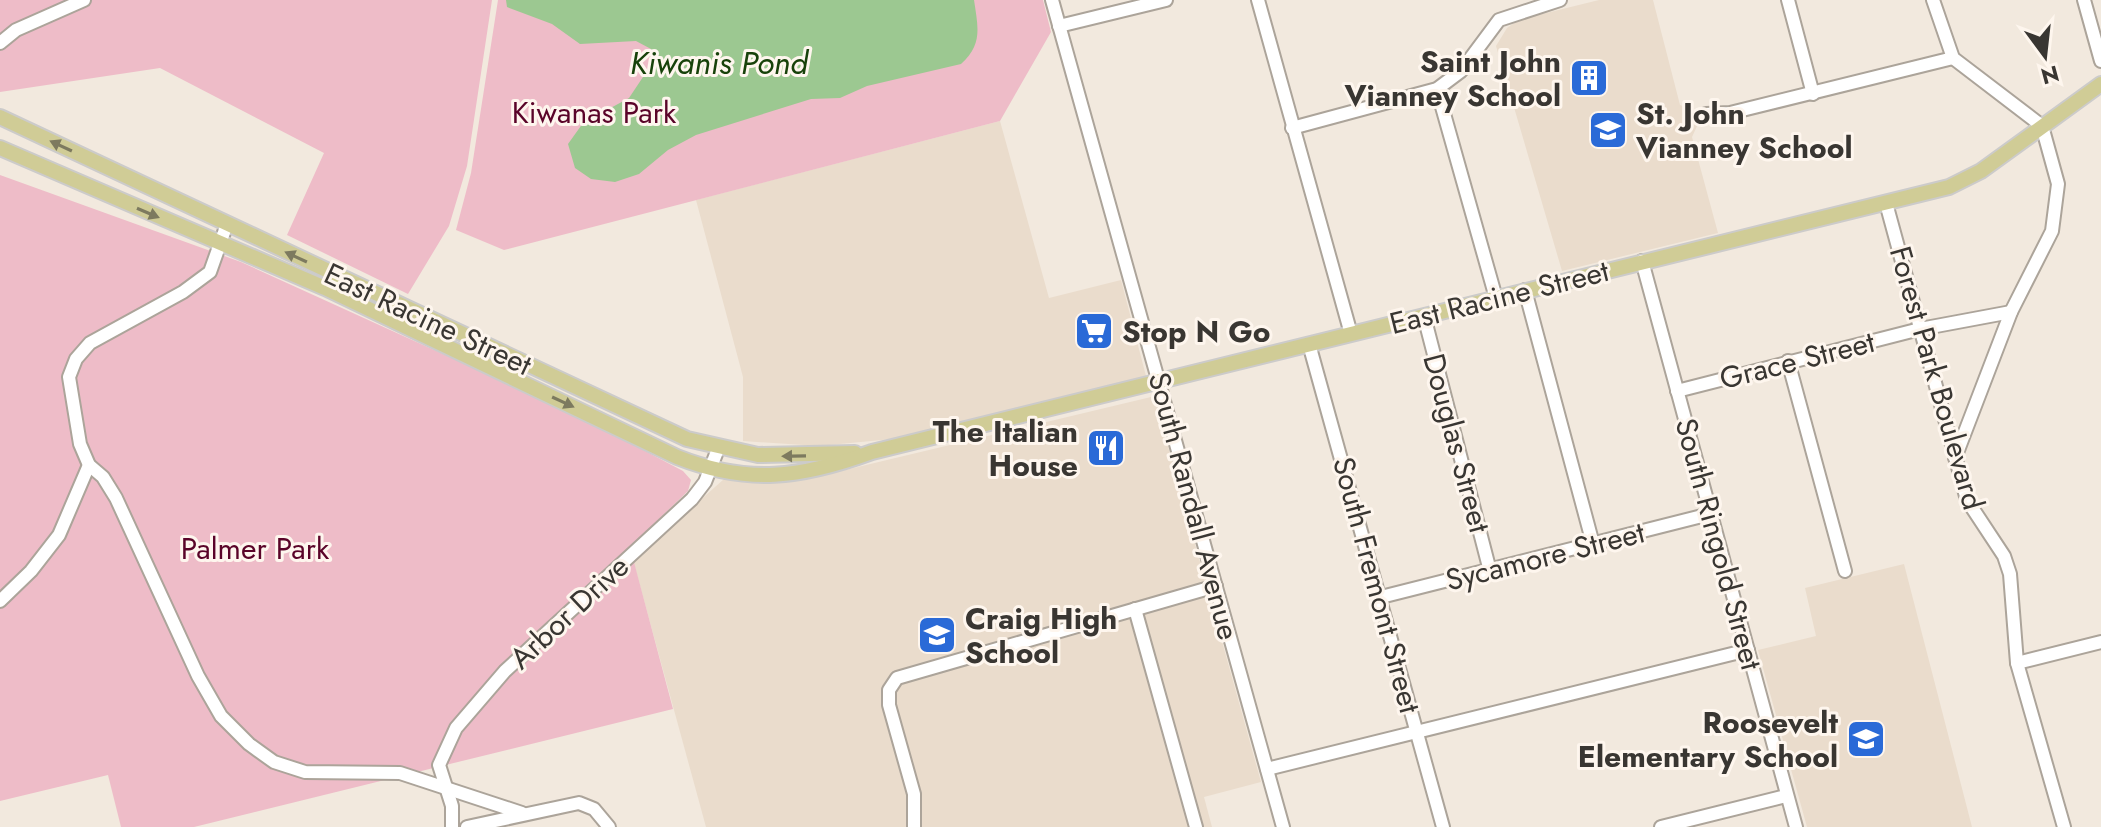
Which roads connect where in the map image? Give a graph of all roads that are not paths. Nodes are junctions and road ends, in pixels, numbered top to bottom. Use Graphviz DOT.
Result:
graph roads {
  1 [pos="84,0"];
  2 [pos="1052,0"];
  3 [pos="1166,0"];
  4 [pos="1258,0"];
  5 [pos="1560,0"];
  6 [pos="1788,0"];
  7 [pos="1933,0"];
  8 [pos="2084,0"];
  9 [pos="1535,3"];
  10 [pos="1059,26"];
  11 [pos="0,43"];
  12 [pos="1953,58"];
  13 [pos="2101,61"];
  14 [pos="2101,84"];
  15 [pos="1437,89"];
  16 [pos="1813,94"];
  17 [pos="1706,114"];
  18 [pos="0,117"];
  19 [pos="2042,126"];
  20 [pos="1292,128"];
  21 [pos="0,148"];
  22 [pos="1886,203"];
  23 [pos="227,224"];
  24 [pos="221,243"];
  25 [pos="1642,261"];
  26 [pos="1525,290"];
  27 [pos="1496,298"];
  28 [pos="2011,312"];
  29 [pos="1424,316"];
  30 [pos="1920,329"];
  31 [pos="1351,334"];
  32 [pos="1309,344"];
  33 [pos="1788,361"];
  34 [pos="1160,382"];
  35 [pos="1677,391"];
  36 [pos="718,449"];
  37 [pos="872,452"];
  38 [pos="1955,458"];
  39 [pos="89,465"];
  40 [pos="711,470"];
  41 [pos="1710,514"];
  42 [pos="1593,544"];
  43 [pos="1490,571"];
  44 [pos="1845,571"];
  45 [pos="1216,586"];
  46 [pos="1381,597"];
  47 [pos="0,601"];
  48 [pos="1135,609"];
  49 [pos="2101,642"];
  50 [pos="1748,650"];
  51 [pos="2017,663"];
  52 [pos="1417,731"];
  53 [pos="1267,769"];
  54 [pos="443,786"];
  55 [pos="1786,796"];
  56 [pos="522,813"];
  57 [pos="452,827"];
  58 [pos="467,827"];
  59 [pos="609,827"];
  60 [pos="914,827"];
  61 [pos="1196,827"];
  62 [pos="1283,827"];
  63 [pos="1443,827"];
  64 [pos="1661,827"];
  65 [pos="1796,827"];
  66 [pos="2064,827"];
  1 -- 11 [label="street"];
  2 -- 10 [label="street, South Randall Avenue"];
  3 -- 10 [label="street"];
  4 -- 20 [label="street"];
  5 -- 9 [label="street"];
  6 -- 16 [label="street"];
  7 -- 12 [label="street"];
  8 -- 13 [label="street"];
  9 -- 15 [label="street"];
  10 -- 34 [label="street, South Randall Avenue"];
  12 -- 16 [label="street"];
  12 -- 19 [label="street"];
  14 -- 19 [label="main road, East Racine Street"];
  15 -- 20 [label="street"];
  15 -- 27 [label="street"];
  16 -- 17 [label="street"];
  23 -- 18 [label="main road, East Racine Street, one-way"];
  19 -- 22 [label="main road, East Racine Street"];
  19 -- 28 [label="street"];
  20 -- 31 [label="street"];
  21 -- 24 [label="main road, East Racine Street, one-way"];
  22 -- 25 [label="main road, East Racine Street"];
  22 -- 30 [label="street, Forest Park Boulevard"];
  23 -- 24 [label="street"];
  36 -- 23 [label="main road, East Racine Street, one-way"];
  24 -- 39 [label="street"];
  24 -- 40 [label="main road, East Racine Street, one-way"];
  25 -- 26 [label="main road, East Racine Street"];
  25 -- 35 [label="street, South Ringold Street"];
  26 -- 27 [label="main road, East Racine Street"];
  26 -- 42 [label="street"];
  27 -- 29 [label="main road, East Racine Street"];
  28 -- 30 [label="street, Grace Street"];
  28 -- 38 [label="street"];
  29 -- 31 [label="main road, East Racine Street"];
  29 -- 43 [label="street, Douglas Street"];
  30 -- 33 [label="street, Grace Street"];
  30 -- 38 [label="street, Forest Park Boulevard"];
  31 -- 32 [label="main road, East Racine Street"];
  32 -- 34 [label="main road, East Racine Street"];
  32 -- 46 [label="street, South Fremont Street"];
  33 -- 35 [label="street, Grace Street"];
  33 -- 44 [label="street"];
  34 -- 37 [label="main road, East Racine Street"];
  34 -- 45 [label="street, South Randall Avenue"];
  35 -- 41 [label="street, South Ringold Street"];
  37 -- 36 [label="main road, East Racine Street, one-way"];
  36 -- 40 [label="street, Arbor Drive"];
  37 -- 40 [label="main road, East Racine Street"];
  38 -- 51 [label="street, Forest Park Boulevard"];
  39 -- 47 [label="street"];
  39 -- 54 [label="street"];
  40 -- 54 [label="street, Arbor Drive"];
  41 -- 42 [label="street, Sycamore Street"];
  41 -- 50 [label="street, South Ringold Street"];
  42 -- 43 [label="street, Sycamore Street"];
  43 -- 46 [label="street, Sycamore Street"];
  45 -- 48 [label="street"];
  45 -- 53 [label="street, South Randall Avenue"];
  46 -- 52 [label="street, South Fremont Street"];
  48 -- 60 [label="street"];
  48 -- 61 [label="street"];
  49 -- 51 [label="street"];
  50 -- 52 [label="street"];
  50 -- 55 [label="street, South Ringold Street"];
  51 -- 66 [label="street, Forest Park Boulevard"];
  52 -- 53 [label="street"];
  52 -- 63 [label="street, South Fremont Street"];
  53 -- 62 [label="street, South Randall Avenue"];
  54 -- 56 [label="street"];
  54 -- 57 [label="street, Arbor Drive"];
  55 -- 64 [label="street"];
  55 -- 65 [label="street, South Ringold Street"];
  56 -- 58 [label="street"];
  56 -- 59 [label="street"];
}
